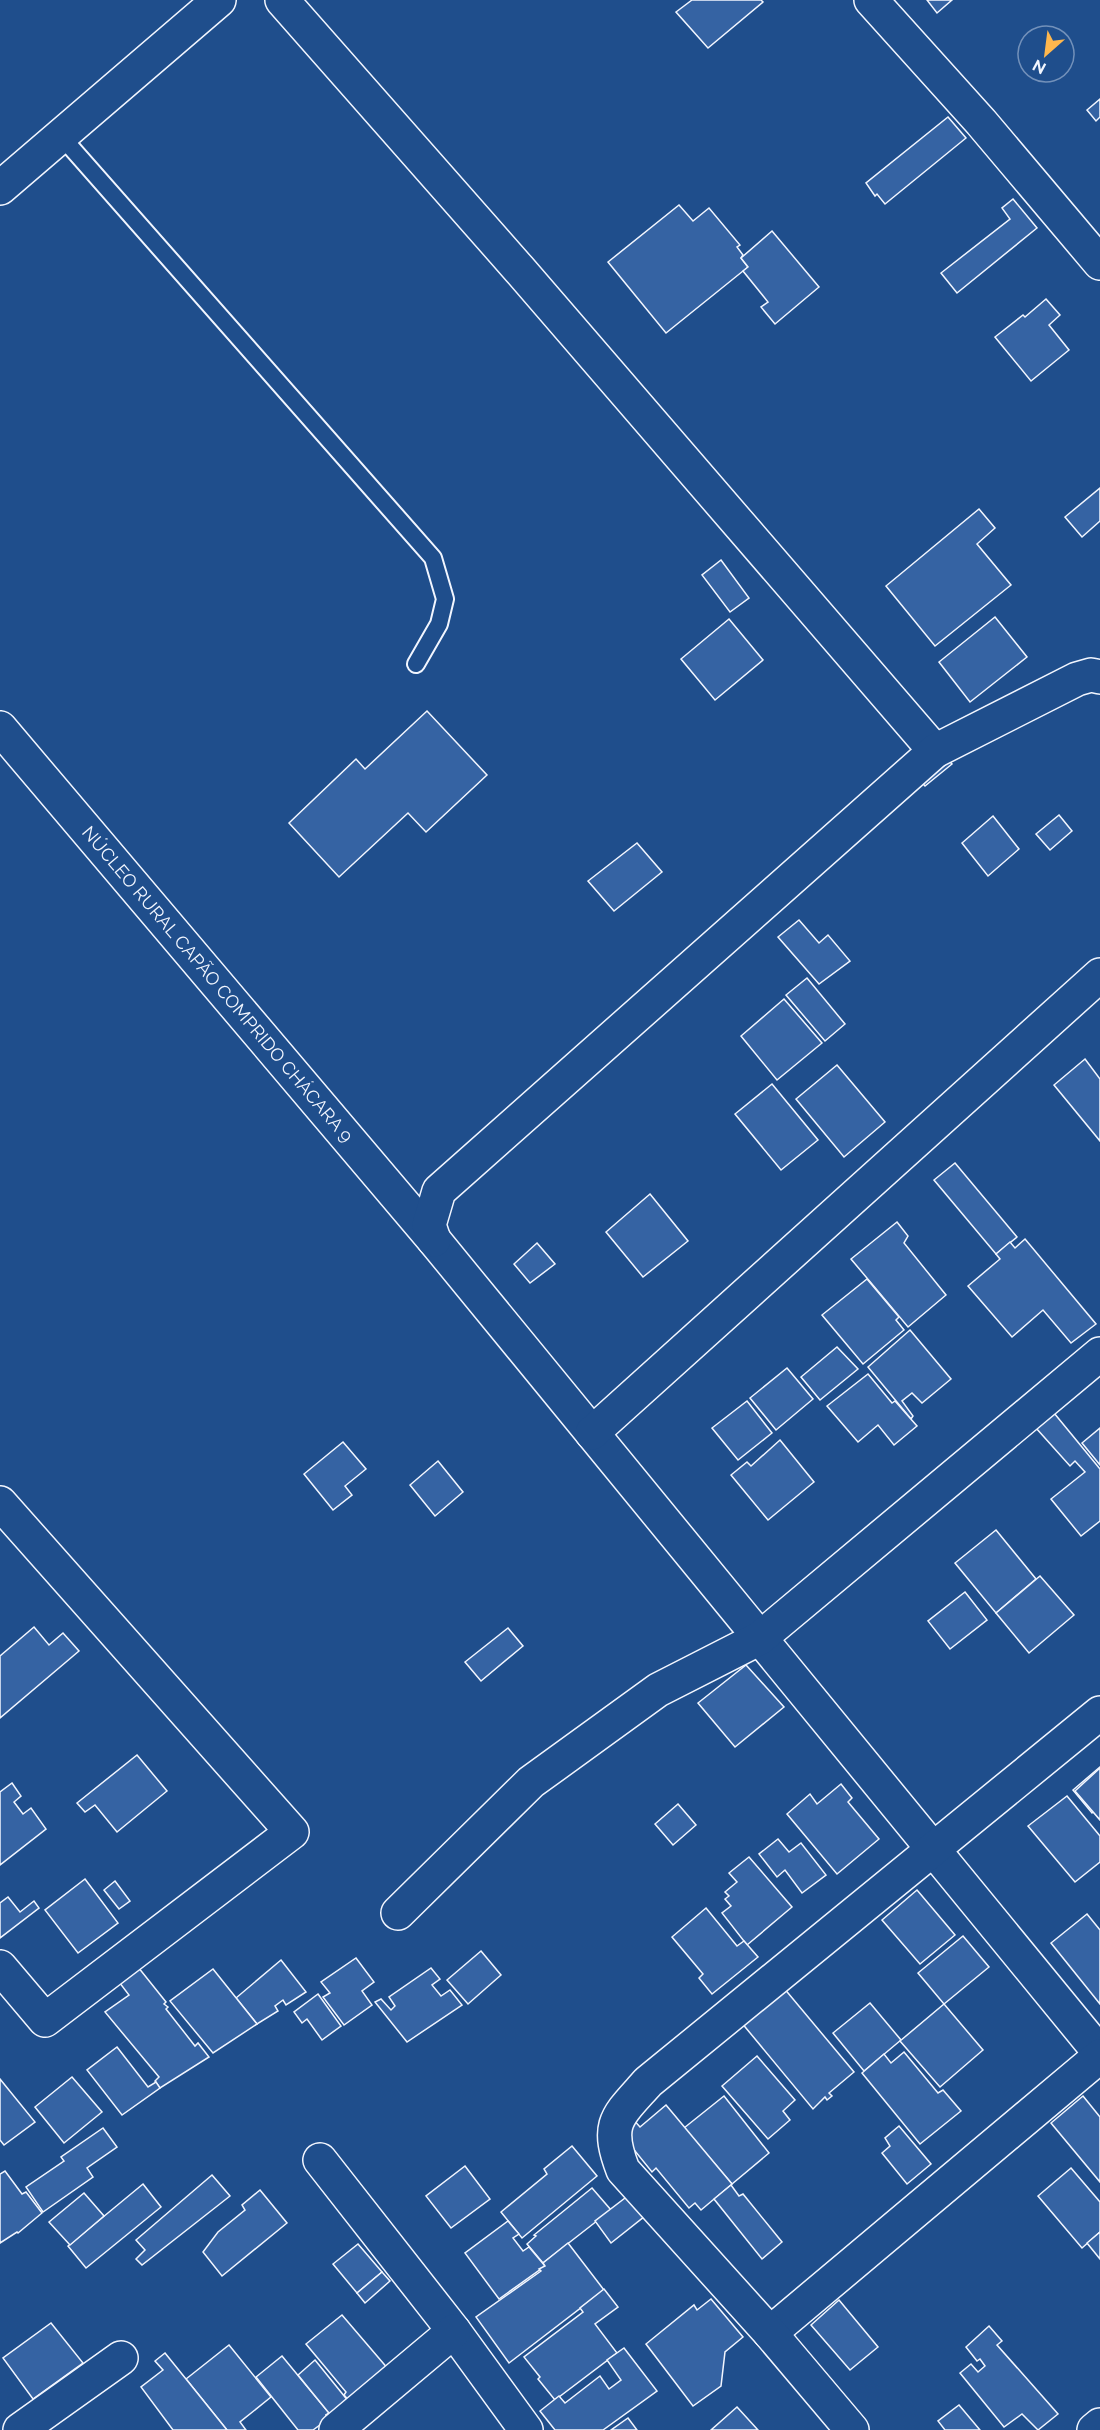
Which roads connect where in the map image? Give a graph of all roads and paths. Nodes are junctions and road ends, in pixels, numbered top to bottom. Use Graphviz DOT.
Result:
graph roads {
  1 [pos="219,0"];
  2 [pos="282,0"];
  3 [pos="871,0"];
  4 [pos="61,136"];
  5 [pos="0,188"];
  6 [pos="1100,263"];
  7 [pos="416,664"];
  8 [pos="1100,677"];
  9 [pos="0,728"];
  10 [pos="935,751"];
  11 [pos="1100,975"];
  12 [pos="434,1240"];
  13 [pos="1100,1354"];
  14 [pos="592,1433"];
  15 [pos="0,1503"];
  16 [pos="760,1638"];
  17 [pos="1100,1713"];
  18 [pos="932,1849"];
  19 [pos="398,1913"];
  20 [pos="0,1967"];
  21 [pos="1100,2055"];
  22 [pos="320,2160"];
  23 [pos="454,2331"];
  24 [pos="770,2333"];
  25 [pos="121,2358"];
  26 [pos="0,2412"];
  27 [pos="1100,2425"];
  28 [pos="14,2430"];
  29 [pos="20,2430"];
  30 [pos="336,2430"];
  31 [pos="526,2430"];
  32 [pos="852,2430"];
  33 [pos="1094,2430"];
  1 -- 4 [label="street"];
  2 -- 10 [label="street"];
  3 -- 6 [label="street"];
  4 -- 5 [label="street"];
  4 -- 7 [label="lane"];
  8 -- 10 [label="street"];
  9 -- 12 [label="street, NÚCLEO RURAL CAPÃO COMPRIDO CHÁCARA 9"];
  10 -- 12 [label="street"];
  11 -- 14 [label="street"];
  12 -- 14 [label="street, NÚCLEO RURAL CAPÃO COMPRIDO CHÁCARA 9"];
  13 -- 16 [label="street"];
  14 -- 16 [label="street, NÚCLEO RURAL CAPÃO COMPRIDO CHÁCARA 9"];
  15 -- 20 [label="street"];
  16 -- 18 [label="street, NÚCLEO RURAL CAPÃO COMPRIDO CHÁCARA 9"];
  16 -- 19 [label="street"];
  17 -- 18 [label="street"];
  18 -- 21 [label="street, NÚCLEO RURAL CAPÃO COMPRIDO CHÁCARA 9"];
  18 -- 24 [label="street"];
  21 -- 24 [label="street"];
  22 -- 23 [label="street"];
  23 -- 30 [label="street"];
  23 -- 31 [label="street"];
  24 -- 32 [label="street"];
  25 -- 29 [label="street"];
  26 -- 28 [label="street"];
  27 -- 33 [label="street"];
}
